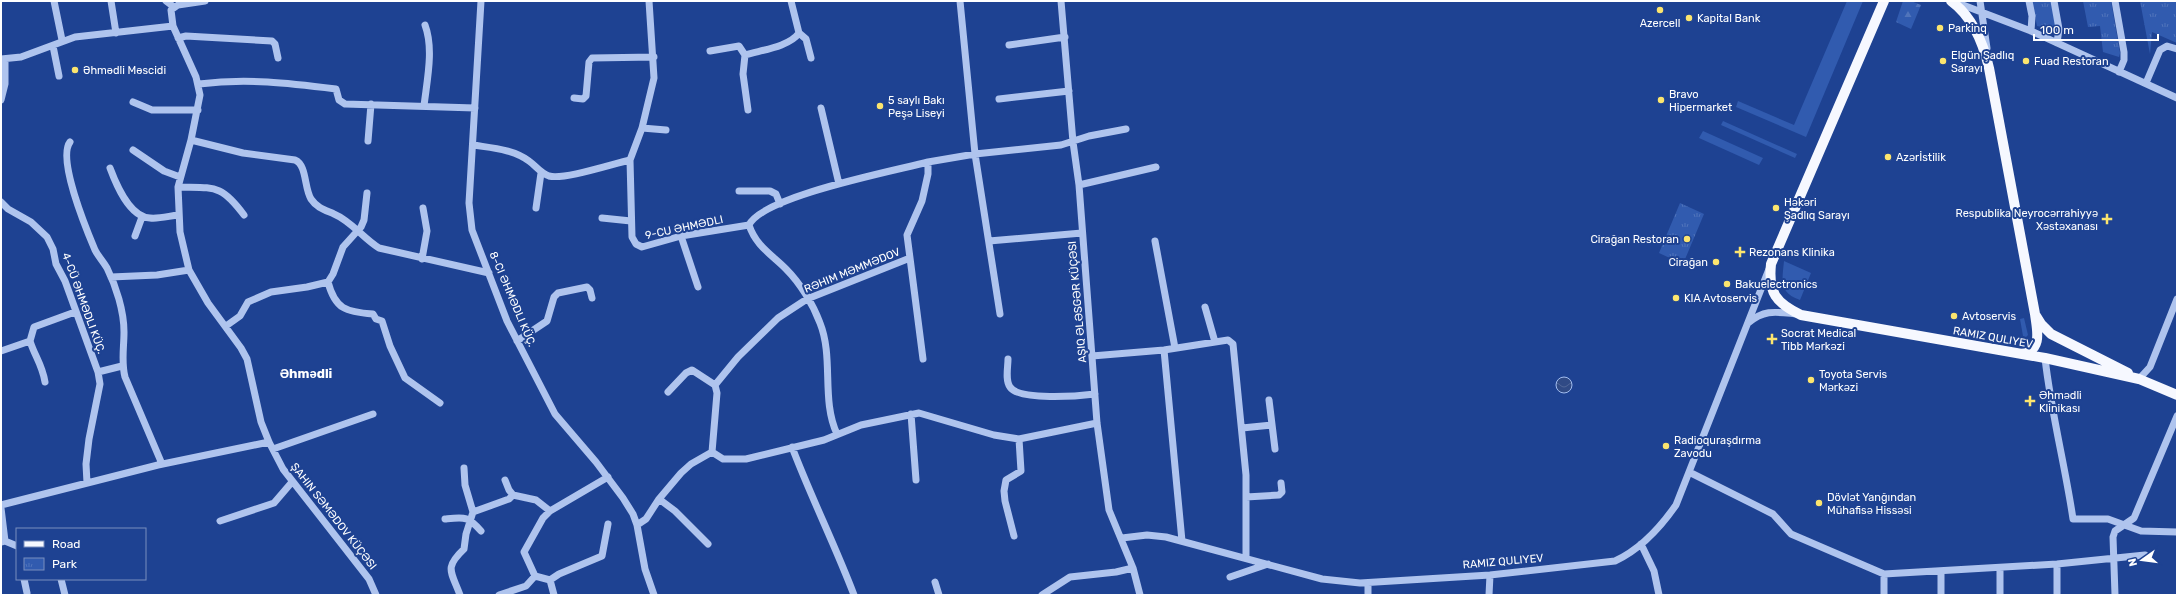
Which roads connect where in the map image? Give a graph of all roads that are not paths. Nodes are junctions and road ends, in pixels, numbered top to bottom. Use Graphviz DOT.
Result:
graph roads {
  1 [pos="54,1"];
  2 [pos="111,1"];
  3 [pos="166,1"];
  4 [pos="200,1"];
  5 [pos="481,1"];
  6 [pos="649,1"];
  7 [pos="791,1"];
  8 [pos="960,1"];
  9 [pos="1061,1"];
  10 [pos="1952,1"];
  11 [pos="1980,1"];
  12 [pos="2029,1"];
  13 [pos="2054,1"];
  14 [pos="2115,1"];
  15 [pos="1882,3"];
  16 [pos="174,7"];
  17 [pos="1982,11"];
  18 [pos="425,25"];
  19 [pos="173,26"];
  20 [pos="2031,31"];
  21 [pos="116,33"];
  22 [pos="799,33"];
  23 [pos="1065,37"];
  24 [pos="178,38"];
  25 [pos="62,40"];
  26 [pos="2056,43"];
  27 [pos="1009,45"];
  28 [pos="53,46"];
  29 [pos="2177,49"];
  30 [pos="710,51"];
  31 [pos="745,55"];
  32 [pos="654,57"];
  33 [pos="278,58"];
  34 [pos="811,58"];
  35 [pos="3,59"];
  36 [pos="1989,68"];
  37 [pos="2119,72"];
  38 [pos="59,76"];
  39 [pos="2146,83"];
  40 [pos="199,84"];
  41 [pos="1069,91"];
  42 [pos="574,98"];
  43 [pos="2177,98"];
  44 [pos="999,99"];
  45 [pos="1,100"];
  46 [pos="133,102"];
  47 [pos="371,104"];
  48 [pos="424,106"];
  49 [pos="475,108"];
  50 [pos="821,108"];
  51 [pos="198,110"];
  52 [pos="748,110"];
  53 [pos="642,128"];
  54 [pos="1126,129"];
  55 [pos="666,130"];
  56 [pos="191,140"];
  57 [pos="368,141"];
  58 [pos="70,142"];
  59 [pos="1073,142"];
  60 [pos="473,145"];
  61 [pos="133,150"];
  62 [pos="975,154"];
  63 [pos="630,160"];
  64 [pos="928,162"];
  65 [pos="1156,167"];
  66 [pos="110,168"];
  67 [pos="541,173"];
  68 [pos="180,177"];
  69 [pos="839,184"];
  70 [pos="1079,185"];
  71 [pos="178,187"];
  72 [pos="740,191"];
  73 [pos="367,193"];
  74 [pos="1,202"];
  75 [pos="780,204"];
  76 [pos="423,208"];
  77 [pos="536,208"];
  78 [pos="178,215"];
  79 [pos="244,216"];
  80 [pos="142,217"];
  81 [pos="602,218"];
  82 [pos="631,221"];
  83 [pos="749,225"];
  84 [pos="357,232"];
  85 [pos="1082,232"];
  86 [pos="135,236"];
  87 [pos="681,236"];
  88 [pos="990,241"];
  89 [pos="1155,241"];
  90 [pos="910,258"];
  91 [pos="422,259"];
  92 [pos="1770,264"];
  93 [pos="189,270"];
  94 [pos="489,273"];
  95 [pos="111,277"];
  96 [pos="328,282"];
  97 [pos="698,287"];
  98 [pos="592,298"];
  99 [pos="807,299"];
  100 [pos="2177,300"];
  101 [pos="1205,307"];
  102 [pos="75,312"];
  103 [pos="1000,314"];
  104 [pos="2035,314"];
  105 [pos="1801,315"];
  106 [pos="1747,324"];
  107 [pos="226,326"];
  108 [pos="30,341"];
  109 [pos="517,341"];
  110 [pos="1215,342"];
  111 [pos="1175,348"];
  112 [pos="1164,350"];
  113 [pos="1,351"];
  114 [pos="2020,354"];
  115 [pos="1092,356"];
  116 [pos="2045,358"];
  117 [pos="924,359"];
  118 [pos="1008,359"];
  119 [pos="122,366"];
  120 [pos="98,372"];
  121 [pos="2139,379"];
  122 [pos="44,382"];
  123 [pos="715,385"];
  124 [pos="668,392"];
  125 [pos="1095,394"];
  126 [pos="2177,394"];
  127 [pos="1269,400"];
  128 [pos="440,403"];
  129 [pos="373,414"];
  130 [pos="911,414"];
  131 [pos="2177,416"];
  132 [pos="1098,423"];
  133 [pos="1272,425"];
  134 [pos="1242,428"];
  135 [pos="837,434"];
  136 [pos="1019,439"];
  137 [pos="269,442"];
  138 [pos="792,447"];
  139 [pos="273,449"];
  140 [pos="1275,449"];
  141 [pos="712,452"];
  142 [pos="162,464"];
  143 [pos="464,468"];
  144 [pos="1689,472"];
  145 [pos="608,477"];
  146 [pos="505,480"];
  147 [pos="916,480"];
  148 [pos="292,482"];
  149 [pos="87,483"];
  150 [pos="1281,483"];
  151 [pos="513,495"];
  152 [pos="1246,497"];
  153 [pos="659,500"];
  154 [pos="1,507"];
  155 [pos="550,511"];
  156 [pos="473,512"];
  157 [pos="446,519"];
  158 [pos="470,519"];
  159 [pos="220,521"];
  160 [pos="608,524"];
  161 [pos="637,525"];
  162 [pos="2125,525"];
  163 [pos="481,531"];
  164 [pos="2177,532"];
  165 [pos="1014,536"];
  166 [pos="1122,538"];
  167 [pos="1182,541"];
  168 [pos="3,542"];
  169 [pos="708,544"];
  170 [pos="1641,544"];
  171 [pos="16,548"];
  172 [pos="2145,555"];
  173 [pos="2113,557"];
  174 [pos="1246,558"];
  175 [pos="1268,564"];
  176 [pos="2057,564"];
  177 [pos="1134,568"];
  178 [pos="2000,568"];
  179 [pos="1941,571"];
  180 [pos="1490,574"];
  181 [pos="1884,574"];
  182 [pos="535,576"];
  183 [pos="1230,577"];
  184 [pos="24,580"];
  185 [pos="61,580"];
  186 [pos="550,580"];
  187 [pos="936,582"];
  188 [pos="1368,583"];
  189 [pos="27,593"];
  190 [pos="65,595"];
  191 [pos="376,595"];
  192 [pos="460,595"];
  193 [pos="499,595"];
  194 [pos="554,595"];
  195 [pos="654,595"];
  196 [pos="854,595"];
  197 [pos="939,595"];
  198 [pos="1042,595"];
  199 [pos="1140,595"];
  200 [pos="1368,595"];
  201 [pos="1489,595"];
  202 [pos="1660,595"];
  203 [pos="1884,595"];
  204 [pos="1941,595"];
  205 [pos="2000,595"];
  206 [pos="2057,595"];
  207 [pos="2115,595"];
  1 -- 25 [label="street"];
  2 -- 21 [label="street"];
  3 -- 16 [label="street"];
  4 -- 16 [label="street"];
  5 -- 49 [label="street, 8-CI ƏHMƏDLI KÜÇ."];
  6 -- 32 [label="street, 9-CU ƏHMƏDLI"];
  7 -- 22 [label="street"];
  8 -- 62 [label="street"];
  9 -- 23 [label="street"];
  10 -- 17 [label="street"];
  10 -- 36 [label="main road"];
  11 -- 17 [label="street"];
  12 -- 20 [label="street"];
  13 -- 26 [label="street"];
  14 -- 37 [label="street"];
  15 -- 92 [label="main road"];
  16 -- 19 [label="street"];
  17 -- 20 [label="street"];
  17 -- 36 [label="street"];
  18 -- 48 [label="street"];
  19 -- 21 [label="street"];
  19 -- 24 [label="street, ŞAHIN SƏMƏDOV KÜÇƏSI"];
  20 -- 26 [label="street"];
  21 -- 25 [label="street"];
  22 -- 31 [label="street"];
  22 -- 34 [label="street"];
  23 -- 27 [label="street"];
  23 -- 41 [label="street"];
  24 -- 33 [label="street"];
  24 -- 40 [label="street, ŞAHIN SƏMƏDOV KÜÇƏSI"];
  25 -- 28 [label="street"];
  26 -- 37 [label="street"];
  28 -- 35 [label="street"];
  28 -- 38 [label="street"];
  29 -- 39 [label="street"];
  30 -- 31 [label="street"];
  31 -- 52 [label="street"];
  32 -- 42 [label="street"];
  32 -- 53 [label="street, 9-CU ƏHMƏDLI"];
  35 -- 45 [label="street"];
  36 -- 104 [label="main road"];
  37 -- 39 [label="street"];
  39 -- 43 [label="street"];
  40 -- 47 [label="street"];
  40 -- 51 [label="street, ŞAHIN SƏMƏDOV KÜÇƏSI"];
  41 -- 44 [label="street"];
  41 -- 59 [label="street"];
  46 -- 51 [label="street"];
  47 -- 48 [label="street"];
  47 -- 57 [label="street"];
  48 -- 49 [label="street"];
  49 -- 60 [label="street, 8-CI ƏHMƏDLI KÜÇ."];
  50 -- 69 [label="street"];
  51 -- 56 [label="street, ŞAHIN SƏMƏDOV KÜÇƏSI"];
  53 -- 55 [label="street"];
  53 -- 63 [label="street, 9-CU ƏHMƏDLI"];
  54 -- 59 [label="street"];
  56 -- 68 [label="street, ŞAHIN SƏMƏDOV KÜÇƏSI"];
  56 -- 84 [label="street"];
  58 -- 95 [label="street"];
  59 -- 62 [label="street"];
  59 -- 70 [label="street"];
  60 -- 67 [label="street"];
  60 -- 94 [label="street, 8-CI ƏHMƏDLI KÜÇ."];
  61 -- 68 [label="street"];
  62 -- 64 [label="street"];
  62 -- 88 [label="street"];
  63 -- 67 [label="street"];
  63 -- 82 [label="street, 9-CU ƏHMƏDLI"];
  64 -- 69 [label="street"];
  64 -- 90 [label="street, RƏHIM MƏMMƏDOV"];
  65 -- 70 [label="street"];
  66 -- 80 [label="street"];
  67 -- 77 [label="street"];
  68 -- 71 [label="street, ŞAHIN SƏMƏDOV KÜÇƏSI"];
  69 -- 75 [label="street"];
  70 -- 85 [label="street"];
  71 -- 78 [label="street, ŞAHIN SƏMƏDOV KÜÇƏSI"];
  71 -- 79 [label="street"];
  72 -- 75 [label="street"];
  73 -- 84 [label="street"];
  74 -- 102 [label="street, 4-CÜ ƏHMƏDLI KÜÇ."];
  75 -- 83 [label="street"];
  76 -- 91 [label="street"];
  78 -- 80 [label="street"];
  78 -- 93 [label="street, ŞAHIN SƏMƏDOV KÜÇƏSI"];
  80 -- 86 [label="street"];
  81 -- 82 [label="street"];
  82 -- 87 [label="street, 9-CU ƏHMƏDLI"];
  83 -- 87 [label="street, 9-CU ƏHMƏDLI"];
  83 -- 99 [label="street"];
  84 -- 91 [label="street"];
  84 -- 96 [label="street"];
  85 -- 88 [label="street"];
  85 -- 115 [label="street"];
  87 -- 97 [label="street"];
  88 -- 103 [label="street"];
  89 -- 111 [label="street"];
  90 -- 99 [label="street, RƏHIM MƏMMƏDOV"];
  90 -- 117 [label="street"];
  91 -- 94 [label="street"];
  92 -- 105 [label="main road, RAMIZ QULIYEV"];
  92 -- 106 [label="street, RAMIZ QULIYEV"];
  93 -- 95 [label="street"];
  93 -- 107 [label="street, ŞAHIN SƏMƏDOV KÜÇƏSI"];
  94 -- 109 [label="street, 8-CI ƏHMƏDLI KÜÇ."];
  95 -- 119 [label="street"];
  96 -- 107 [label="street"];
  96 -- 128 [label="street"];
  98 -- 109 [label="street"];
  99 -- 123 [label="street, RƏHIM MƏMMƏDOV"];
  99 -- 135 [label="street"];
  100 -- 121 [label="street"];
  101 -- 110 [label="street"];
  102 -- 108 [label="street"];
  102 -- 120 [label="street, 4-CÜ ƏHMƏDLI KÜÇ."];
  104 -- 114 [label="main road"];
  104 -- 116 [label="main road"];
  104 -- 121 [label="main road"];
  105 -- 106 [label="street"];
  105 -- 114 [label="main road, RAMIZ QULIYEV"];
  106 -- 144 [label="street, RAMIZ QULIYEV"];
  107 -- 137 [label="street, ŞAHIN SƏMƏDOV KÜÇƏSI"];
  108 -- 113 [label="street"];
  108 -- 122 [label="street"];
  109 -- 145 [label="street, 8-CI ƏHMƏDLI KÜÇ."];
  110 -- 111 [label="street"];
  110 -- 134 [label="street"];
  111 -- 112 [label="street"];
  112 -- 115 [label="street"];
  112 -- 167 [label="street"];
  114 -- 116 [label="main road, RAMIZ QULIYEV"];
  115 -- 125 [label="street"];
  116 -- 121 [label="main road, RAMIZ QULIYEV"];
  116 -- 162 [label="street"];
  118 -- 125 [label="street"];
  119 -- 120 [label="street"];
  119 -- 142 [label="street"];
  120 -- 149 [label="street, 4-CÜ ƏHMƏDLI KÜÇ."];
  121 -- 126 [label="main road, RAMIZ QULIYEV"];
  123 -- 124 [label="street"];
  123 -- 141 [label="street"];
  125 -- 132 [label="street"];
  127 -- 133 [label="street"];
  129 -- 139 [label="street"];
  130 -- 135 [label="street"];
  130 -- 136 [label="street"];
  130 -- 147 [label="street"];
  131 -- 162 [label="street"];
  132 -- 136 [label="street"];
  132 -- 166 [label="street"];
  133 -- 134 [label="street"];
  133 -- 140 [label="street"];
  134 -- 152 [label="street"];
  135 -- 138 [label="street"];
  136 -- 165 [label="street"];
  137 -- 139 [label="street, ŞAHIN SƏMƏDOV KÜÇƏSI"];
  137 -- 142 [label="street"];
  138 -- 141 [label="street"];
  138 -- 196 [label="street"];
  139 -- 148 [label="street, ŞAHIN SƏMƏDOV KÜÇƏSI"];
  141 -- 153 [label="street"];
  142 -- 149 [label="street"];
  143 -- 156 [label="street"];
  144 -- 170 [label="street, RAMIZ QULIYEV"];
  144 -- 181 [label="street"];
  145 -- 155 [label="street"];
  145 -- 161 [label="street, 8-CI ƏHMƏDLI KÜÇ."];
  146 -- 151 [label="street"];
  148 -- 159 [label="street"];
  148 -- 191 [label="street, ŞAHIN SƏMƏDOV KÜÇƏSI"];
  149 -- 154 [label="street"];
  150 -- 152 [label="street"];
  151 -- 155 [label="street"];
  151 -- 156 [label="street"];
  152 -- 174 [label="street"];
  153 -- 161 [label="street"];
  153 -- 169 [label="street"];
  154 -- 168 [label="street"];
  155 -- 182 [label="street"];
  156 -- 158 [label="street"];
  157 -- 158 [label="street"];
  158 -- 163 [label="street"];
  158 -- 192 [label="street"];
  160 -- 186 [label="street"];
  161 -- 195 [label="street, 8-CI ƏHMƏDLI KÜÇ."];
  162 -- 164 [label="street"];
  162 -- 173 [label="street"];
  166 -- 167 [label="street, RAMIZ QULIYEV"];
  166 -- 177 [label="street"];
  167 -- 174 [label="street, RAMIZ QULIYEV"];
  168 -- 171 [label="street"];
  170 -- 180 [label="street, RAMIZ QULIYEV"];
  170 -- 202 [label="street"];
  172 -- 173 [label="street"];
  173 -- 176 [label="street"];
  173 -- 207 [label="street"];
  174 -- 175 [label="street, RAMIZ QULIYEV"];
  175 -- 183 [label="street"];
  175 -- 188 [label="street, RAMIZ QULIYEV"];
  176 -- 178 [label="street"];
  176 -- 206 [label="street"];
  177 -- 198 [label="street"];
  177 -- 199 [label="street"];
  178 -- 179 [label="street"];
  178 -- 205 [label="street"];
  179 -- 181 [label="street"];
  179 -- 204 [label="street"];
  180 -- 188 [label="street, RAMIZ QULIYEV"];
  180 -- 201 [label="street"];
  181 -- 203 [label="street"];
  182 -- 186 [label="street"];
  182 -- 193 [label="street"];
  184 -- 189 [label="street"];
  185 -- 190 [label="street"];
  186 -- 194 [label="street"];
  187 -- 197 [label="street"];
  188 -- 200 [label="street"];
}
